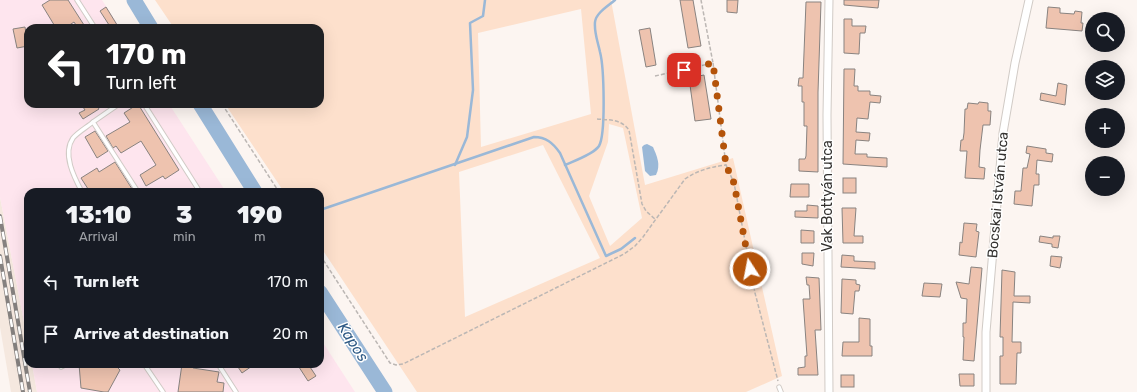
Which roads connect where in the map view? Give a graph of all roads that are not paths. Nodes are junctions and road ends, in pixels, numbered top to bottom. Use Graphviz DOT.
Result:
graph roads {
  1 [pos="77,0"];
  2 [pos="829,0"];
  3 [pos="1029,0"];
  4 [pos="92,24"];
  5 [pos="113,108"];
  6 [pos="147,108"];
  7 [pos="93,122"];
  8 [pos="80,188"];
  9 [pos="135,188"];
  10 [pos="197,188"];
  11 [pos="147,368"];
  12 [pos="221,368"];
  13 [pos="780,387"];
  14 [pos="163,392"];
  15 [pos="236,392"];
  16 [pos="781,392"];
  17 [pos="829,392"];
  18 [pos="986,392"];
  1 -- 4 [label="lane"];
  2 -- 17 [label="street, Vak Bottyán utca"];
  3 -- 18 [label="street, Bocskai István utca"];
  5 -- 7 [label="lane"];
  6 -- 10 [label="lane"];
  7 -- 8 [label="lane"];
  7 -- 9 [label="lane"];
  11 -- 14 [label="lane"];
  12 -- 15 [label="lane"];
  13 -- 16 [label="lane"];
}
